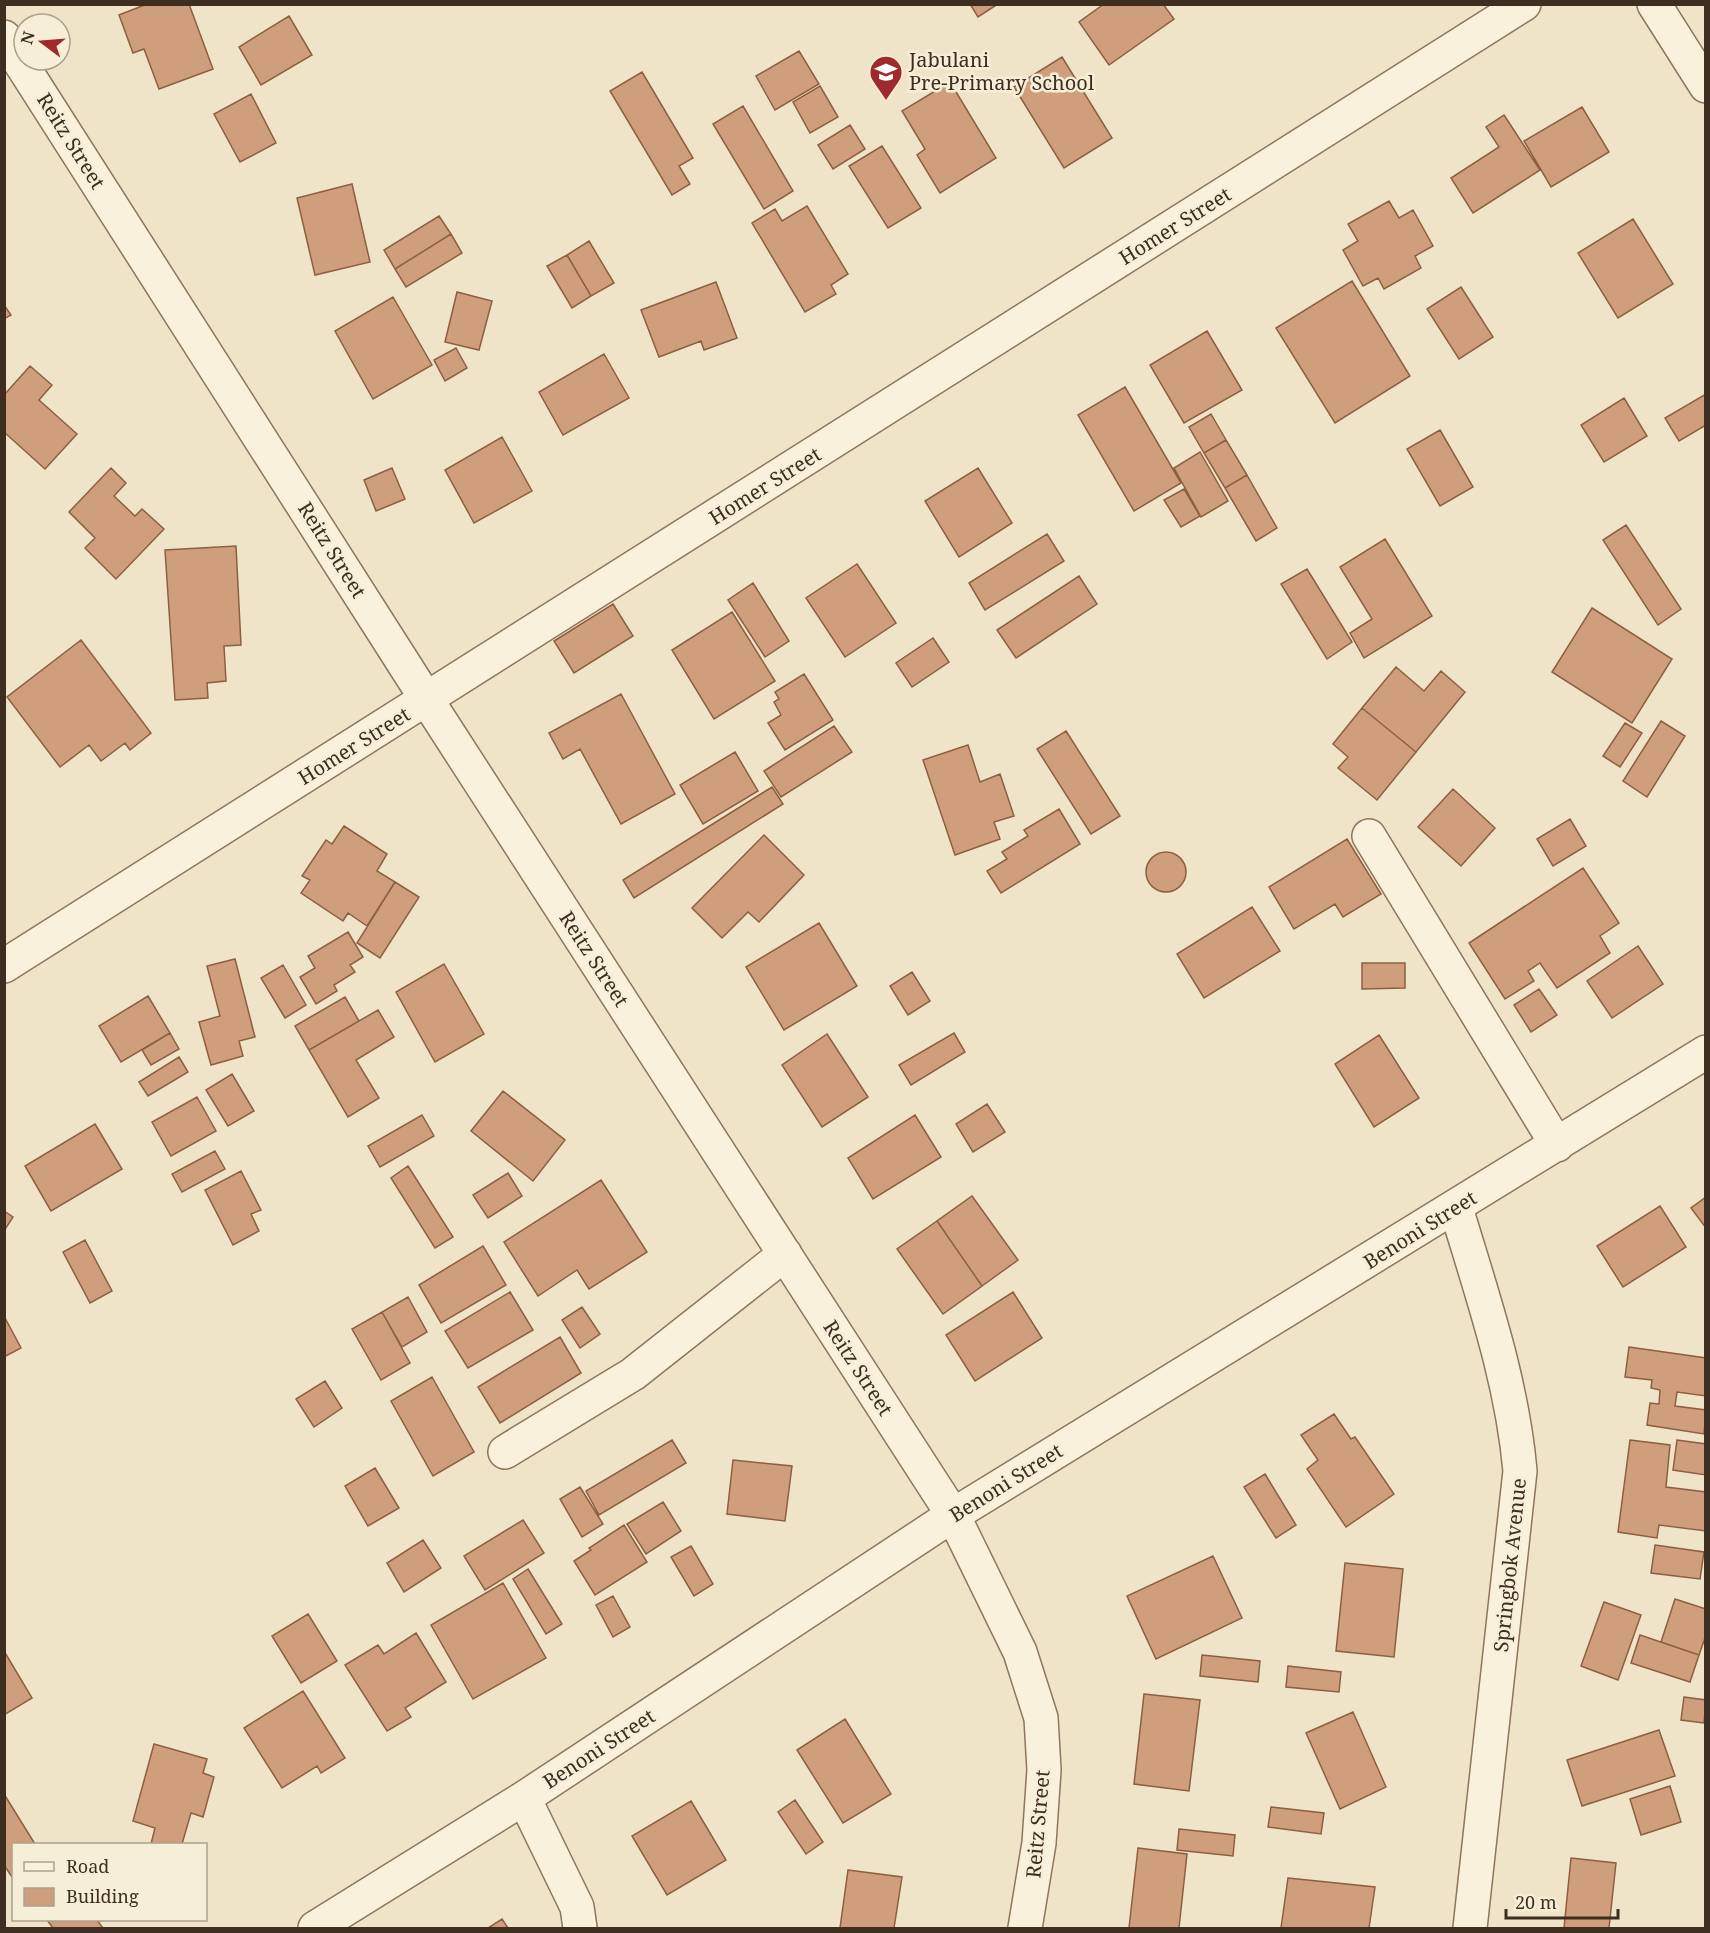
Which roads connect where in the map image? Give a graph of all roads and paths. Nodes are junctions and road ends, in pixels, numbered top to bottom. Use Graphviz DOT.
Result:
graph roads {
  1 [pos="1524,4"];
  2 [pos="1654,4"];
  3 [pos="4,37"];
  4 [pos="1706,86"];
  5 [pos="427,700"];
  6 [pos="1369,836"];
  7 [pos="4,966"];
  8 [pos="1706,1052"];
  9 [pos="1557,1145"];
  10 [pos="1456,1208"];
  11 [pos="785,1254"];
  12 [pos="505,1452"];
  13 [pos="953,1515"];
  14 [pos="524,1798"];
  15 [pos="315,1929"];
  16 [pos="580,1929"];
  17 [pos="1025,1929"];
  18 [pos="1470,1929"];
  1 -- 5 [label="street, Homer Street"];
  2 -- 4 [label="street"];
  3 -- 5 [label="street, Reitz Street"];
  5 -- 7 [label="street, Homer Street"];
  5 -- 11 [label="street, Reitz Street"];
  6 -- 9 [label="street"];
  8 -- 9 [label="street, Benoni Street"];
  9 -- 10 [label="street, Benoni Street"];
  10 -- 13 [label="street, Benoni Street"];
  10 -- 18 [label="street, Springbok Avenue"];
  11 -- 12 [label="street"];
  11 -- 13 [label="street, Reitz Street"];
  13 -- 14 [label="street, Benoni Street"];
  13 -- 17 [label="street, Reitz Street"];
  14 -- 15 [label="street, Benoni Street"];
  14 -- 16 [label="street"];
}
